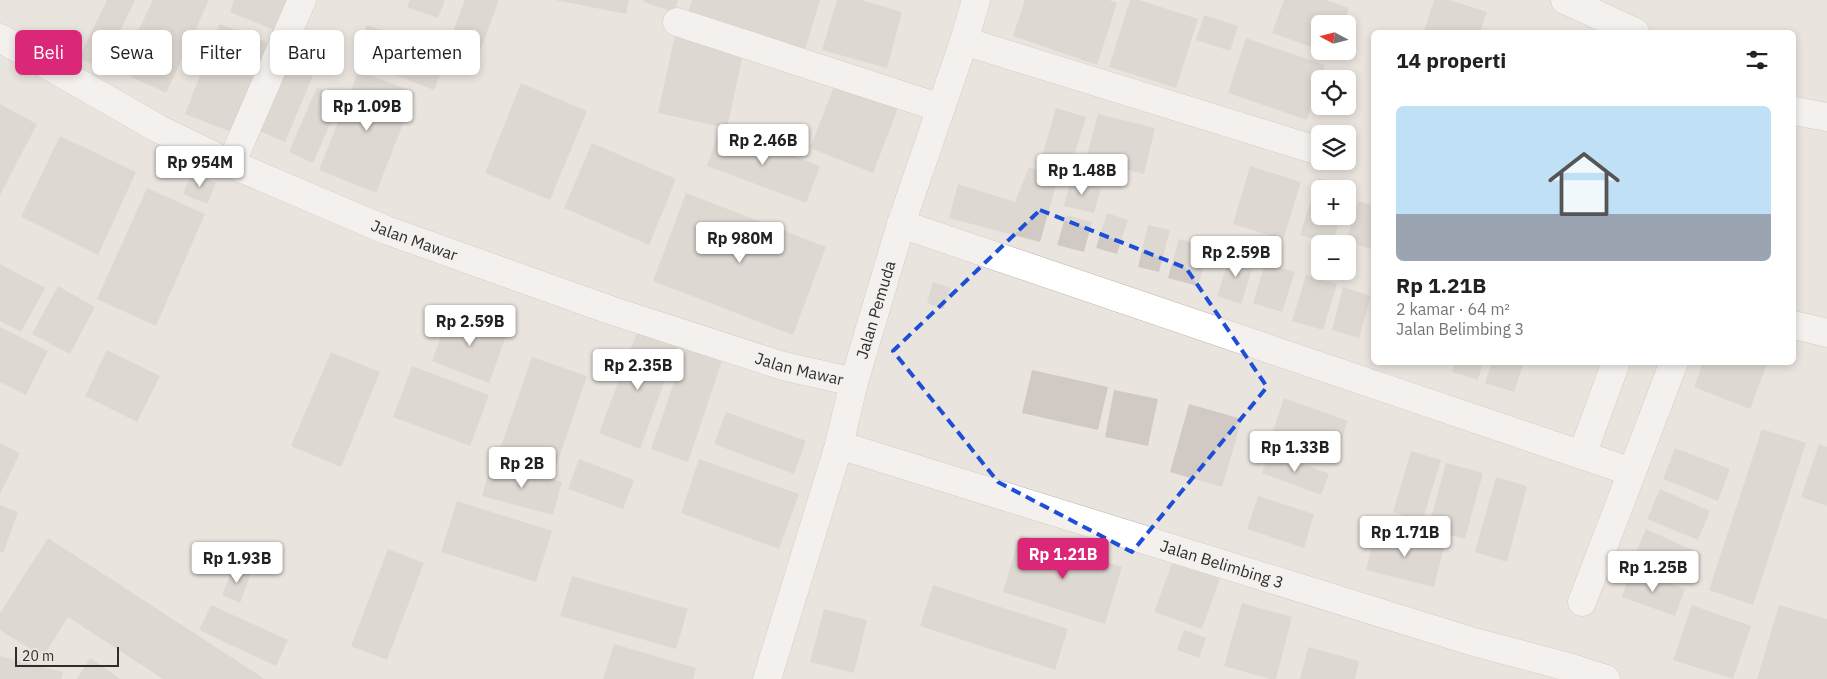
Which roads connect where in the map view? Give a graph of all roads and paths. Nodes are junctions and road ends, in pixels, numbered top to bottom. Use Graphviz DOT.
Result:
graph roads {
  1 [pos="302,0"];
  2 [pos="976,0"];
  3 [pos="1565,0"];
  4 [pos="677,22"];
  5 [pos="1631,30"];
  6 [pos="0,38"];
  7 [pos="964,42"];
  8 [pos="941,108"];
  9 [pos="1796,111"];
  10 [pos="1827,117"];
  11 [pos="1311,148"];
  12 [pos="231,164"];
  13 [pos="901,224"];
  14 [pos="1796,325"];
  15 [pos="1827,333"];
  16 [pos="1615,365"];
  17 [pos="1673,365"];
  18 [pos="854,382"];
  19 [pos="839,445"];
  20 [pos="1582,455"];
  21 [pos="1632,472"];
  22 [pos="1582,602"];
  23 [pos="767,679"];
  24 [pos="1606,679"];
  1 -- 12 [label="street"];
  2 -- 7 [label="street, Jalan Pemuda"];
  3 -- 5 [label="street"];
  4 -- 8 [label="street"];
  6 -- 12 [label="street, Jalan Mawar"];
  7 -- 8 [label="street, Jalan Pemuda"];
  7 -- 11 [label="street"];
  8 -- 13 [label="street, Jalan Pemuda"];
  9 -- 10 [label="street"];
  12 -- 18 [label="street, Jalan Mawar"];
  13 -- 18 [label="street, Jalan Pemuda"];
  13 -- 20 [label="street"];
  14 -- 15 [label="street"];
  16 -- 20 [label="street"];
  17 -- 21 [label="street"];
  18 -- 19 [label="street, Jalan Pemuda"];
  19 -- 23 [label="street, Jalan Pemuda"];
  19 -- 24 [label="street, Jalan Belimbing 3"];
  20 -- 21 [label="street"];
  21 -- 22 [label="street"];
}
